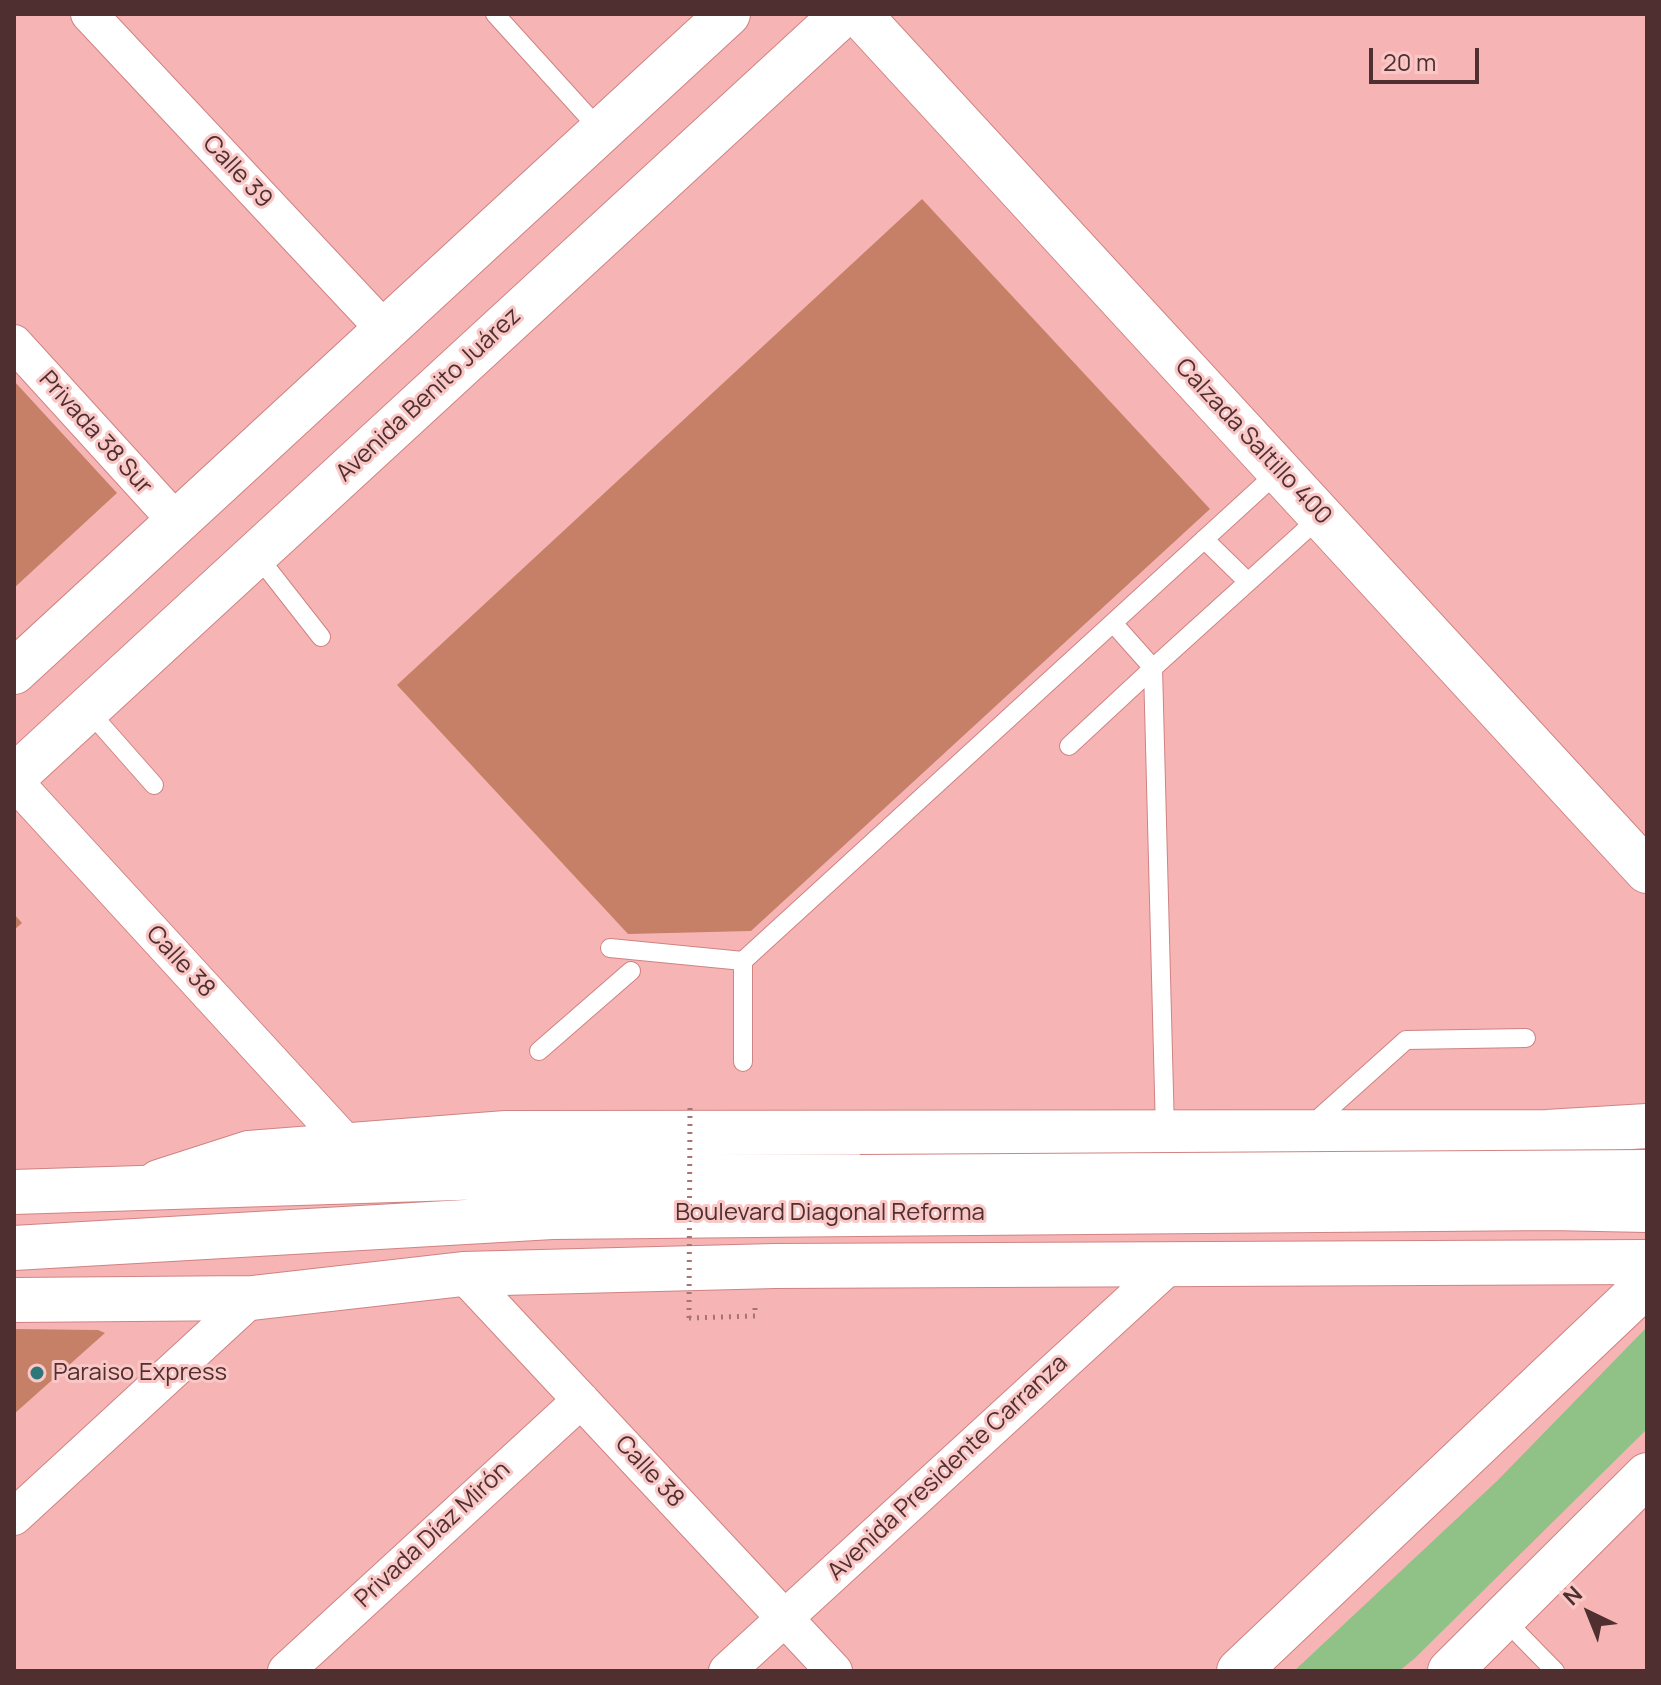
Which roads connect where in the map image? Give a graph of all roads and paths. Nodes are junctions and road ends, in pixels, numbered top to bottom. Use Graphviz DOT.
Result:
graph roads {
  1 [pos="89,14"];
  2 [pos="495,14"];
  3 [pos="728,14"];
  4 [pos="843,14"];
  5 [pos="859,14"];
  6 [pos="601,131"];
  7 [pos="385,330"];
  8 [pos="14,343"];
  9 [pos="1279,471"];
  10 [pos="1321,516"];
  11 [pos="177,522"];
  12 [pos="1204,539"];
  13 [pos="256,554"];
  14 [pos="1248,582"];
  15 [pos="1113,623"];
  16 [pos="321,637"];
  17 [pos="1153,668"];
  18 [pos="14,672"];
  19 [pos="87,709"];
  20 [pos="1069,746"];
  21 [pos="14,779"];
  22 [pos="154,785"];
  23 [pos="1647,871"];
  24 [pos="610,948"];
  25 [pos="743,961"];
  26 [pos="631,971"];
  27 [pos="1526,1038"];
  28 [pos="539,1051"];
  29 [pos="743,1062"];
  30 [pos="690,1108"];
  31 [pos="1647,1126"];
  32 [pos="1165,1131"];
  33 [pos="1304,1131"];
  34 [pos="1547,1132"];
  35 [pos="346,1143"];
  36 [pos="1647,1172"];
  37 [pos="145,1187"];
  38 [pos="14,1192"];
  39 [pos="860,1196"];
  40 [pos="1647,1210"];
  41 [pos="14,1248"];
  42 [pos="1502,1260"];
  43 [pos="1647,1262"];
  44 [pos="1169,1266"];
  45 [pos="463,1274"];
  46 [pos="1647,1284"];
  47 [pos="252,1298"];
  48 [pos="14,1300"];
  49 [pos="755,1316"];
  50 [pos="581,1400"];
  51 [pos="1647,1475"];
  52 [pos="14,1517"];
  53 [pos="785,1618"];
  54 [pos="1504,1619"];
  55 [pos="286,1671"];
  56 [pos="727,1671"];
  57 [pos="834,1671"];
  58 [pos="1239,1671"];
  59 [pos="1450,1671"];
  60 [pos="1555,1671"];
  1 -- 7 [label="street, Calle 39"];
  2 -- 6 [label="lane"];
  3 -- 6 [label="main road"];
  4 -- 13 [label="main road, Avenida Benito Juárez"];
  5 -- 9 [label="main road, Calzada Saltillo 400"];
  6 -- 7 [label="main road"];
  7 -- 11 [label="main road"];
  8 -- 11 [label="street, Privada 38 Sur"];
  9 -- 10 [label="main road, Calzada Saltillo 400"];
  9 -- 12 [label="lane"];
  10 -- 14 [label="lane"];
  10 -- 23 [label="main road, Calzada Saltillo 400"];
  11 -- 18 [label="main road"];
  12 -- 14 [label="lane"];
  12 -- 15 [label="lane"];
  13 -- 16 [label="lane"];
  13 -- 19 [label="main road, Avenida Benito Juárez"];
  14 -- 17 [label="lane"];
  15 -- 17 [label="lane"];
  15 -- 25 [label="lane"];
  17 -- 20 [label="lane"];
  17 -- 32 [label="lane"];
  19 -- 21 [label="main road, Avenida Benito Juárez"];
  19 -- 22 [label="lane"];
  21 -- 35 [label="street, Calle 38"];
  24 -- 25 [label="lane"];
  25 -- 29 [label="lane"];
  26 -- 28 [label="lane"];
  27 -- 33 [label="lane"];
  30 -- 49 [label="path, bridge"];
  31 -- 34 [label="main road"];
  32 -- 33 [label="main road"];
  32 -- 35 [label="main road"];
  33 -- 34 [label="main road"];
  34 -- 42 [label="main road"];
  35 -- 37 [label="main road"];
  36 -- 39 [label="main road, Boulevard Diagonal Reforma, bridge"];
  37 -- 38 [label="main road, Boulevard Diagonal Reforma"];
  37 -- 39 [label="main road, Boulevard Diagonal Reforma"];
  39 -- 40 [label="main road, Boulevard Diagonal Reforma, bridge"];
  39 -- 41 [label="main road, Boulevard Diagonal Reforma"];
  42 -- 43 [label="main road"];
  42 -- 44 [label="main road"];
  44 -- 45 [label="main road"];
  44 -- 53 [label="street, Avenida Presidente Carranza"];
  45 -- 47 [label="main road"];
  45 -- 50 [label="street, Calle 38"];
  46 -- 58 [label="main road"];
  47 -- 48 [label="main road"];
  47 -- 52 [label="street"];
  50 -- 53 [label="street, Calle 38"];
  50 -- 55 [label="street, Privada Díaz Mirón"];
  51 -- 54 [label="main road"];
  53 -- 56 [label="street, Avenida Presidente Carranza"];
  53 -- 57 [label="street, Calle 38"];
  54 -- 59 [label="main road"];
  54 -- 60 [label="lane"];
}
